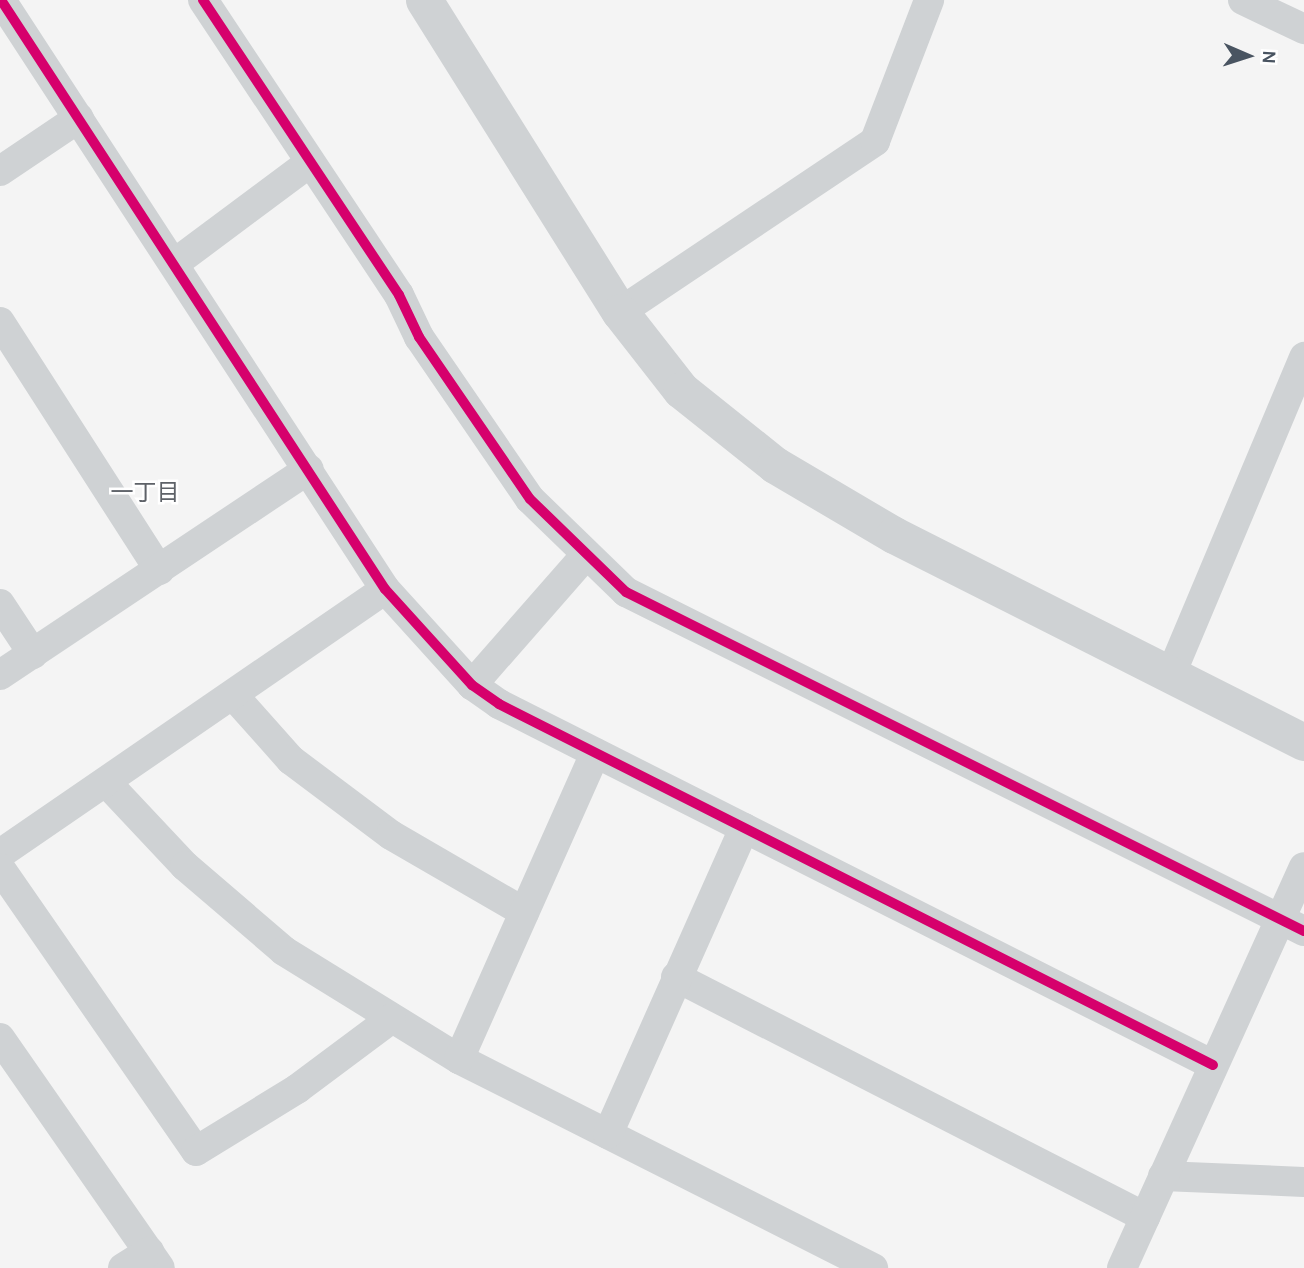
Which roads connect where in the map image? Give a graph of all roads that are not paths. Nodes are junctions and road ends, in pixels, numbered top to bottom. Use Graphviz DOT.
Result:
graph roads {
  1 [pos="1,0"];
  2 [pos="203,0"];
  3 [pos="424,0"];
  4 [pos="929,0"];
  5 [pos="1243,0"];
  6 [pos="1304,29"];
  7 [pos="79,118"];
  8 [pos="309,163"];
  9 [pos="0,171"];
  10 [pos="175,263"];
  11 [pos="620,312"];
  12 [pos="0,322"];
  13 [pos="1304,356"];
  14 [pos="309,469"];
  15 [pos="584,556"];
  16 [pos="159,570"];
  17 [pos="386,589"];
  18 [pos="0,604"];
  19 [pos="33,654"];
  20 [pos="1171,674"];
  21 [pos="0,676"];
  22 [pos="472,685"];
  23 [pos="233,695"];
  24 [pos="1304,742"];
  25 [pos="595,752"];
  26 [pos="106,782"];
  27 [pos="744,828"];
  28 [pos="0,854"];
  29 [pos="1304,867"];
  30 [pos="0,868"];
  31 [pos="524,912"];
  32 [pos="1292,924"];
  33 [pos="676,977"];
  34 [pos="391,1019"];
  35 [pos="0,1038"];
  36 [pos="459,1059"];
  37 [pos="1213,1065"];
  38 [pos="608,1134"];
  39 [pos="1163,1176"];
  40 [pos="1304,1182"];
  41 [pos="1145,1217"];
  42 [pos="154,1260"];
  43 [pos="124,1268"];
  44 [pos="873,1268"];
  45 [pos="1122,1268"];
  1 -- 7 [label="street"];
  2 -- 8 [label="street"];
  3 -- 11 [label="street"];
  4 -- 11 [label="street"];
  5 -- 6 [label="street"];
  7 -- 9 [label="street"];
  7 -- 10 [label="street"];
  8 -- 10 [label="street"];
  8 -- 15 [label="street"];
  10 -- 14 [label="street"];
  11 -- 20 [label="street"];
  12 -- 16 [label="street"];
  13 -- 20 [label="street"];
  14 -- 16 [label="street"];
  14 -- 17 [label="street"];
  15 -- 22 [label="street"];
  15 -- 32 [label="street"];
  16 -- 19 [label="street"];
  17 -- 22 [label="street"];
  17 -- 23 [label="street"];
  18 -- 19 [label="street"];
  19 -- 21 [label="street"];
  20 -- 24 [label="street"];
  22 -- 25 [label="street"];
  23 -- 26 [label="street"];
  23 -- 31 [label="street"];
  25 -- 27 [label="street"];
  25 -- 31 [label="street"];
  26 -- 28 [label="street"];
  26 -- 34 [label="street"];
  27 -- 33 [label="street"];
  27 -- 37 [label="street"];
  29 -- 32 [label="street"];
  30 -- 34 [label="street"];
  31 -- 36 [label="street"];
  32 -- 37 [label="street"];
  33 -- 38 [label="street"];
  33 -- 41 [label="street"];
  34 -- 36 [label="street"];
  35 -- 42 [label="street"];
  36 -- 38 [label="street"];
  37 -- 39 [label="street"];
  38 -- 44 [label="street"];
  39 -- 40 [label="street"];
  39 -- 41 [label="street"];
  41 -- 45 [label="street"];
  42 -- 43 [label="street"];
}
